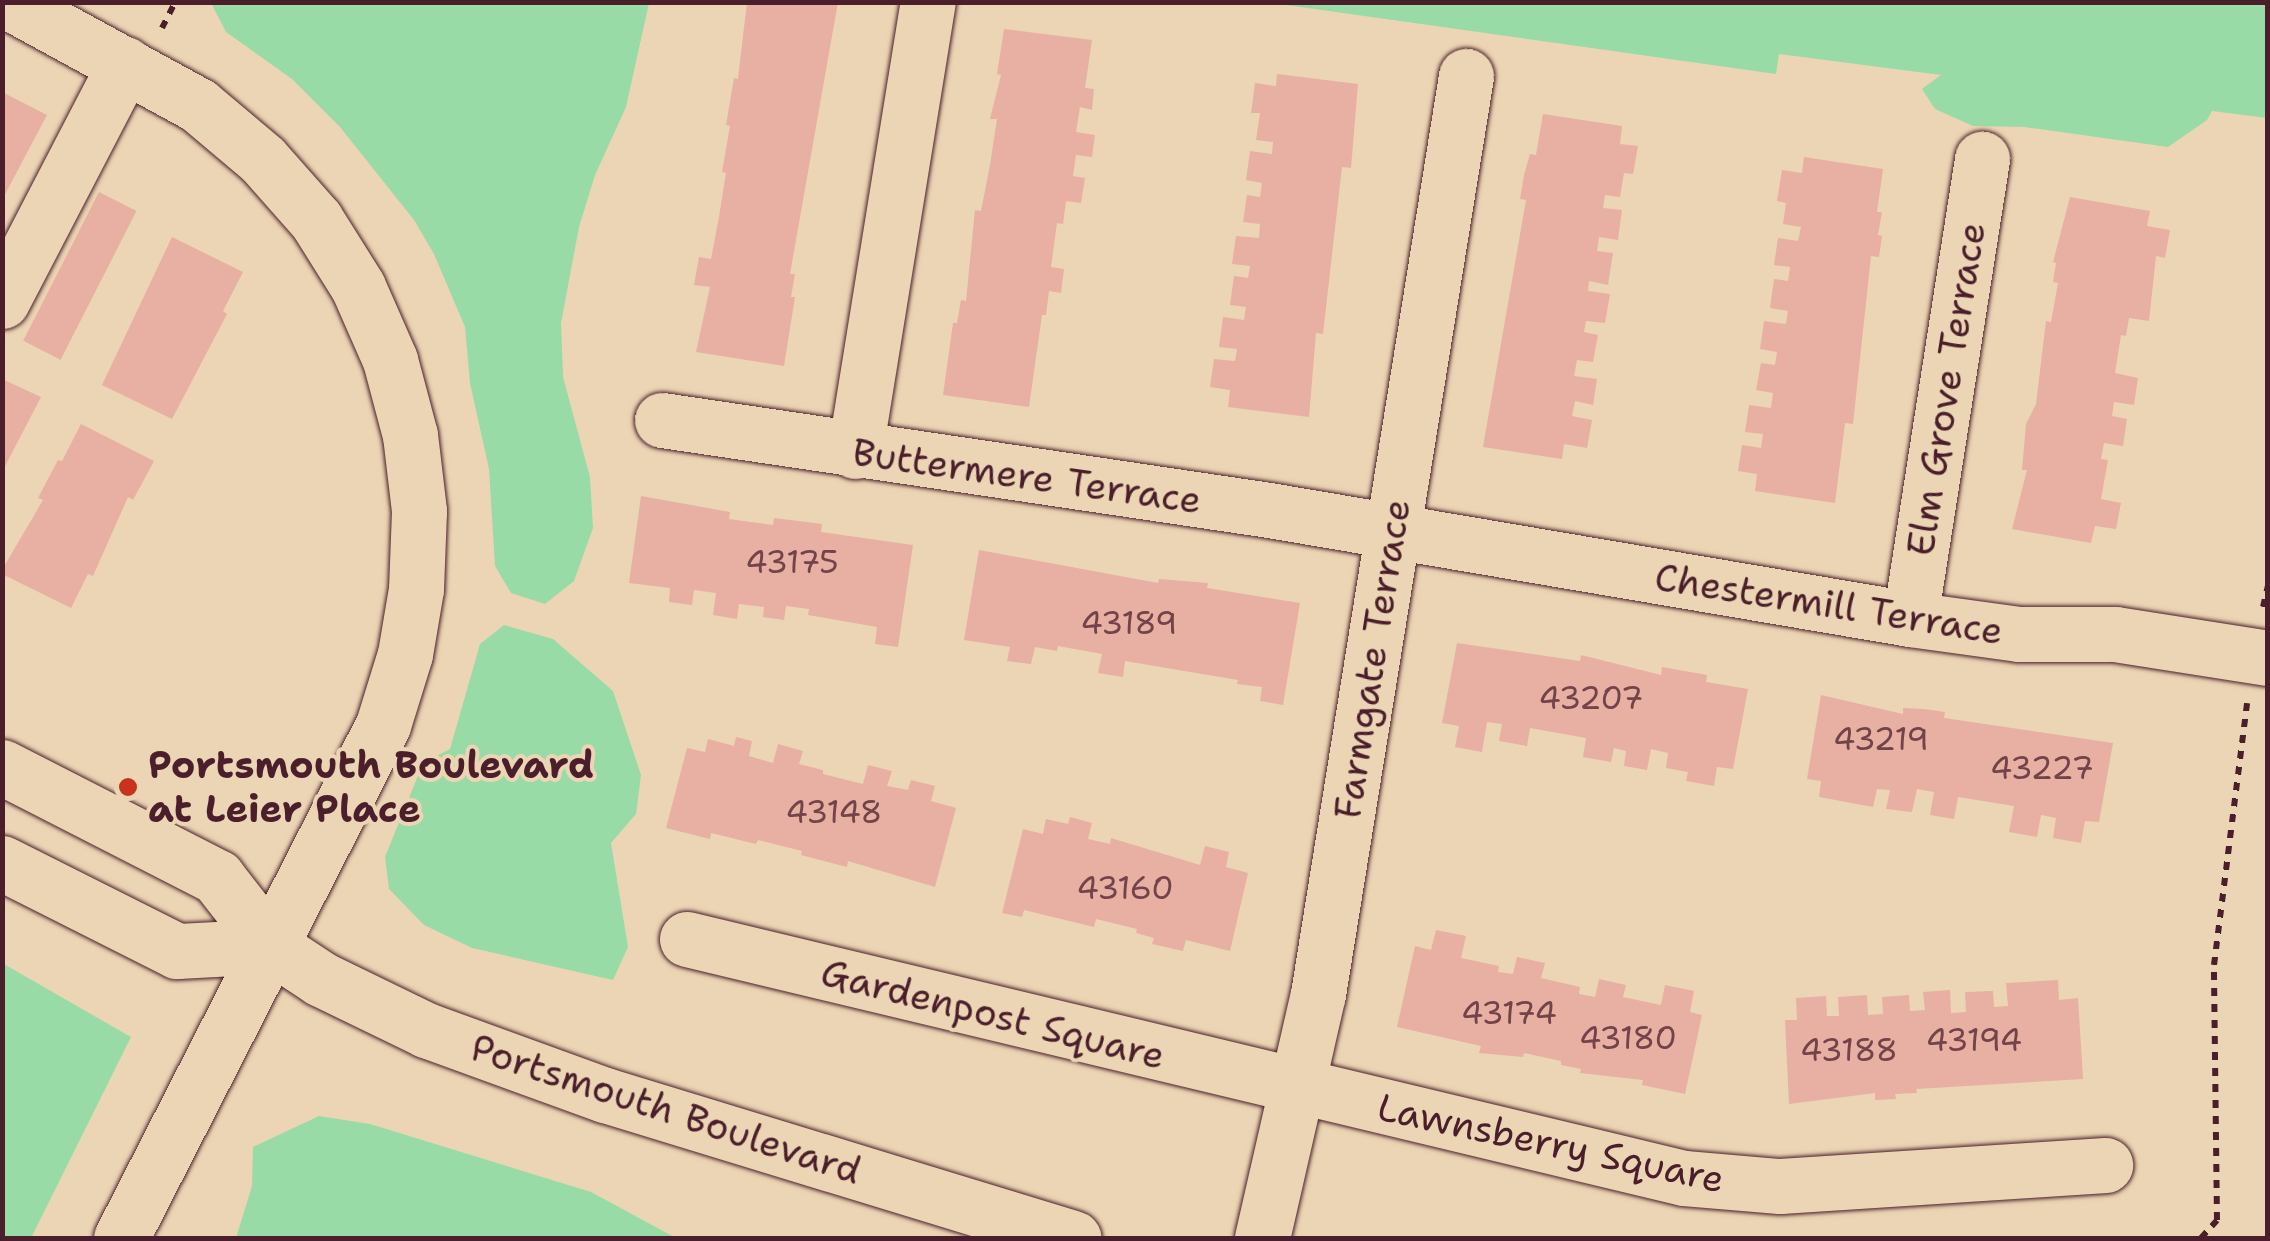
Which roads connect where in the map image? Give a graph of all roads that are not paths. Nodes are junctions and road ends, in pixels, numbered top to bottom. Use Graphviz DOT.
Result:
graph roads {
  1 [pos="9,2"];
  2 [pos="928,2"];
  3 [pos="125,64"];
  4 [pos="1466,76"];
  5 [pos="1982,159"];
  6 [pos="2,300"];
  7 [pos="662,420"];
  8 [pos="855,451"];
  9 [pos="1392,534"];
  10 [pos="1910,619"];
  11 [pos="2260,657"];
  12 [pos="2,767"];
  13 [pos="2,862"];
  14 [pos="687,939"];
  15 [pos="260,968"];
  16 [pos="1298,1088"];
  17 [pos="2105,1165"];
  18 [pos="121,1238"];
  19 [pos="1074,1238"];
  20 [pos="1262,1238"];
  1 -- 3 [label="street"];
  2 -- 8 [label="street"];
  3 -- 6 [label="street"];
  3 -- 15 [label="street"];
  4 -- 9 [label="street, Farmgate Terrace"];
  5 -- 10 [label="street, Elm Grove Terrace"];
  7 -- 8 [label="street, Buttermere Terrace"];
  8 -- 9 [label="street, Buttermere Terrace"];
  9 -- 10 [label="street, Chestermill Terrace"];
  9 -- 16 [label="street, Farmgate Terrace"];
  10 -- 11 [label="street, Chestermill Terrace"];
  12 -- 15 [label="street, Portsmouth Boulevard"];
  13 -- 15 [label="street"];
  14 -- 16 [label="street, Gardenpost Square"];
  15 -- 18 [label="street"];
  15 -- 19 [label="street, Portsmouth Boulevard"];
  16 -- 17 [label="street, Lawnsberry Square"];
  16 -- 20 [label="street, Farmgate Terrace"];
}
